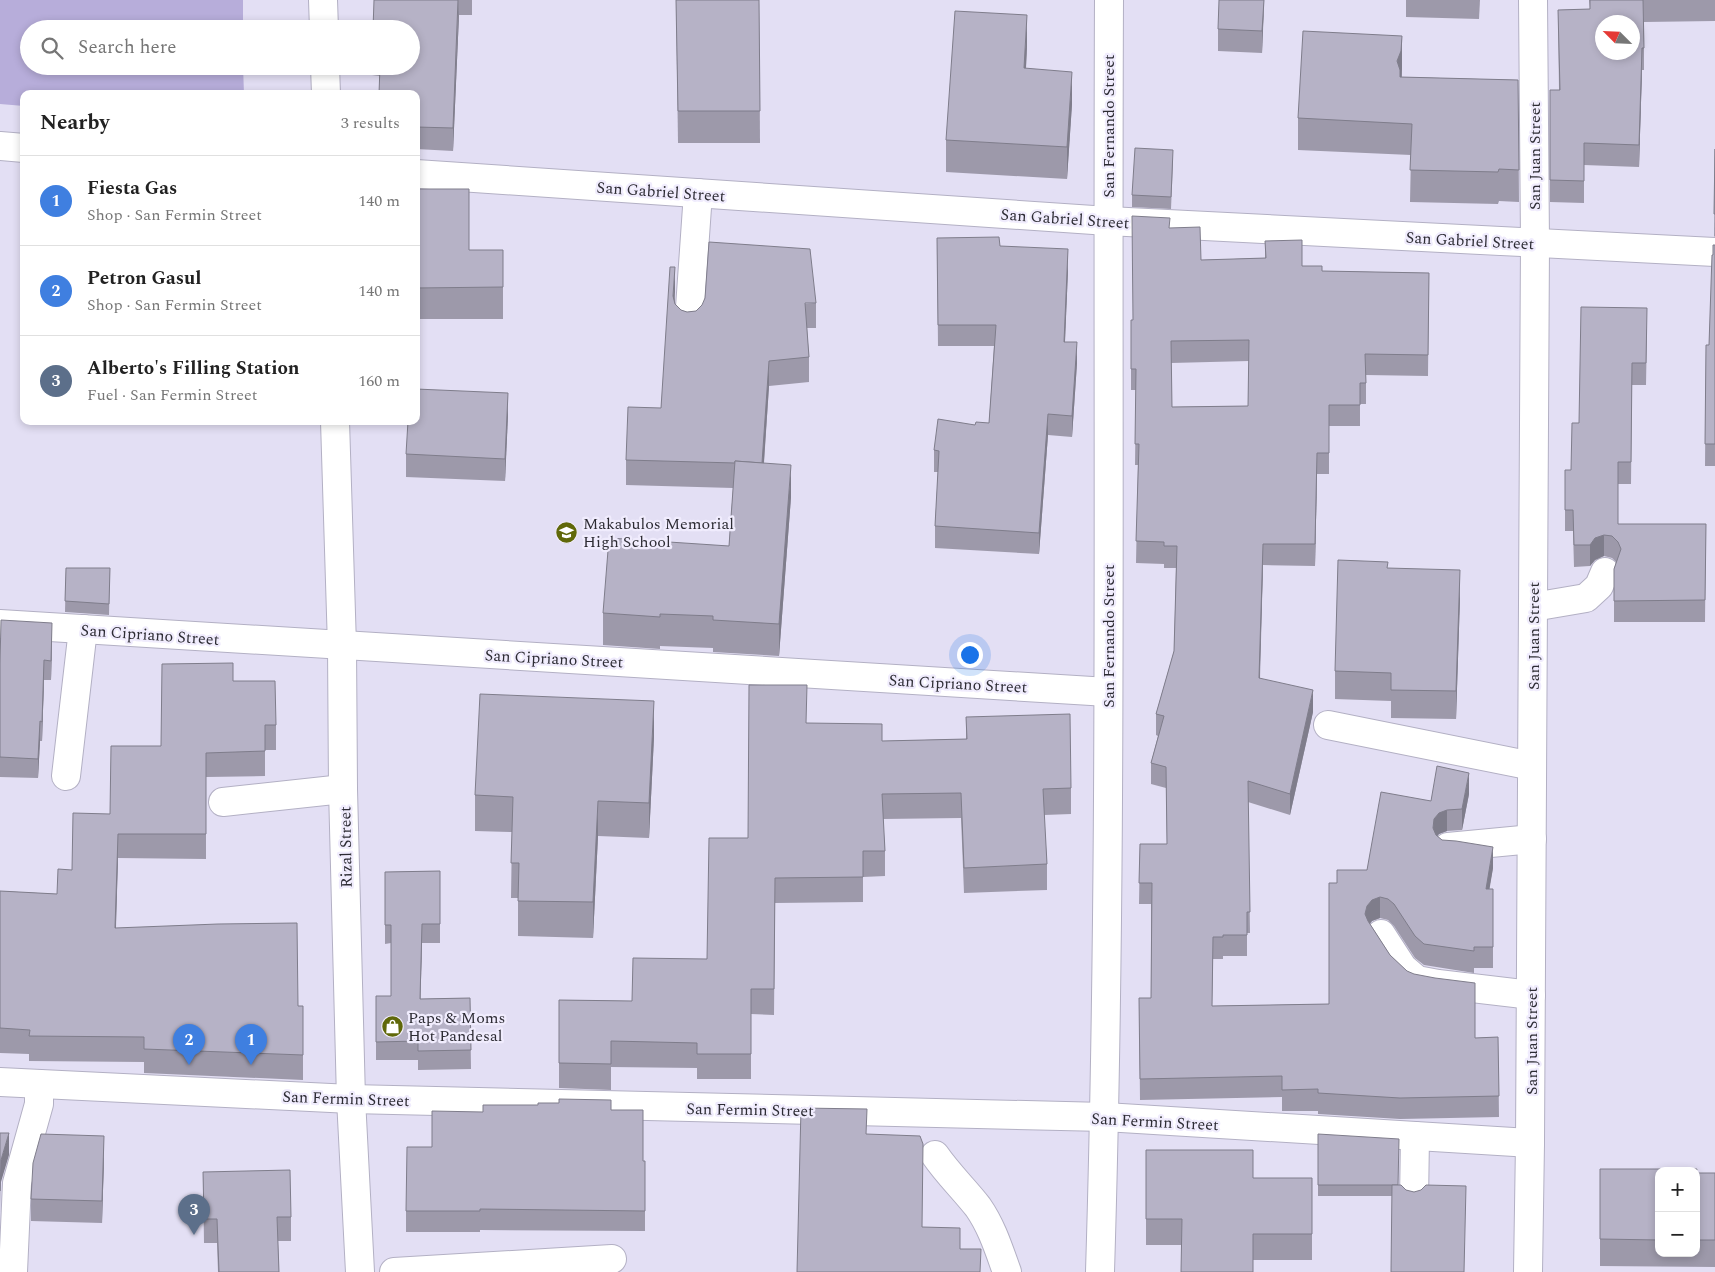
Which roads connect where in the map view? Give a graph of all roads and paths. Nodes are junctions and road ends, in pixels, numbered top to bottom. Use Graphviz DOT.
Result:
graph roads {
  1 [pos="323,0"];
  2 [pos="1109,0"];
  3 [pos="1533,0"];
  4 [pos="324,20"];
  5 [pos="325,75"];
  6 [pos="326,90"];
  7 [pos="1534,91"];
  8 [pos="1506,92"];
  9 [pos="0,146"];
  10 [pos="20,148"];
  11 [pos="420,174"];
  12 [pos="698,193"];
  13 [pos="1108,221"];
  14 [pos="1535,243"];
  15 [pos="1715,252"];
  16 [pos="689,322"];
  17 [pos="335,425"];
  18 [pos="1606,572"];
  19 [pos="1533,607"];
  20 [pos="0,624"];
  21 [pos="83,630"];
  22 [pos="342,646"];
  23 [pos="1108,692"];
  24 [pos="1328,725"];
  25 [pos="1532,766"];
  26 [pos="66,776"];
  27 [pos="343,789"];
  28 [pos="223,802"];
  29 [pos="1532,839"];
  30 [pos="1448,847"];
  31 [pos="1381,934"];
  32 [pos="1531,995"];
  33 [pos="0,1082"];
  34 [pos="39,1084"];
  35 [pos="351,1100"];
  36 [pos="1104,1117"];
  37 [pos="1416,1136"];
  38 [pos="1530,1143"];
  39 [pos="935,1155"];
  40 [pos="1414,1202"];
  41 [pos="612,1258"];
  42 [pos="13,1272"];
  43 [pos="360,1272"];
  44 [pos="394,1272"];
  45 [pos="1007,1272"];
  46 [pos="1100,1272"];
  47 [pos="1528,1272"];
  1 -- 4 [label="street"];
  2 -- 13 [label="street, San Fernando Street"];
  3 -- 7 [label="street, San Juan Street"];
  5 -- 6 [label="street"];
  7 -- 8 [label="street"];
  7 -- 14 [label="street, San Juan Street"];
  9 -- 10 [label="street"];
  11 -- 12 [label="street, San Gabriel Street"];
  12 -- 13 [label="street, San Gabriel Street"];
  12 -- 16 [label="street"];
  13 -- 14 [label="street, San Gabriel Street"];
  13 -- 23 [label="street, San Fernando Street"];
  14 -- 15 [label="street, San Gabriel Street"];
  14 -- 19 [label="street, San Juan Street"];
  17 -- 22 [label="street, Rizal Street"];
  18 -- 19 [label="street"];
  19 -- 25 [label="street, San Juan Street"];
  20 -- 21 [label="street, San Cipriano Street"];
  21 -- 22 [label="street, San Cipriano Street"];
  21 -- 26 [label="street"];
  22 -- 23 [label="street, San Cipriano Street"];
  22 -- 27 [label="street, Rizal Street"];
  23 -- 36 [label="street, San Fernando Street"];
  24 -- 25 [label="street"];
  25 -- 29 [label="street, San Juan Street"];
  27 -- 28 [label="street"];
  27 -- 35 [label="street, Rizal Street"];
  29 -- 30 [label="street"];
  29 -- 32 [label="street, San Juan Street"];
  31 -- 32 [label="street"];
  32 -- 38 [label="street, San Juan Street"];
  33 -- 34 [label="street, San Fermin Street"];
  34 -- 35 [label="street, San Fermin Street"];
  34 -- 42 [label="street"];
  35 -- 36 [label="street, San Fermin Street"];
  35 -- 43 [label="street, Rizal Street"];
  36 -- 37 [label="street, San Fermin Street"];
  36 -- 46 [label="street, San Fernando Street"];
  37 -- 38 [label="street, San Fermin Street"];
  37 -- 40 [label="street"];
  38 -- 47 [label="street, San Juan Street"];
  39 -- 45 [label="street"];
  41 -- 44 [label="street"];
}
